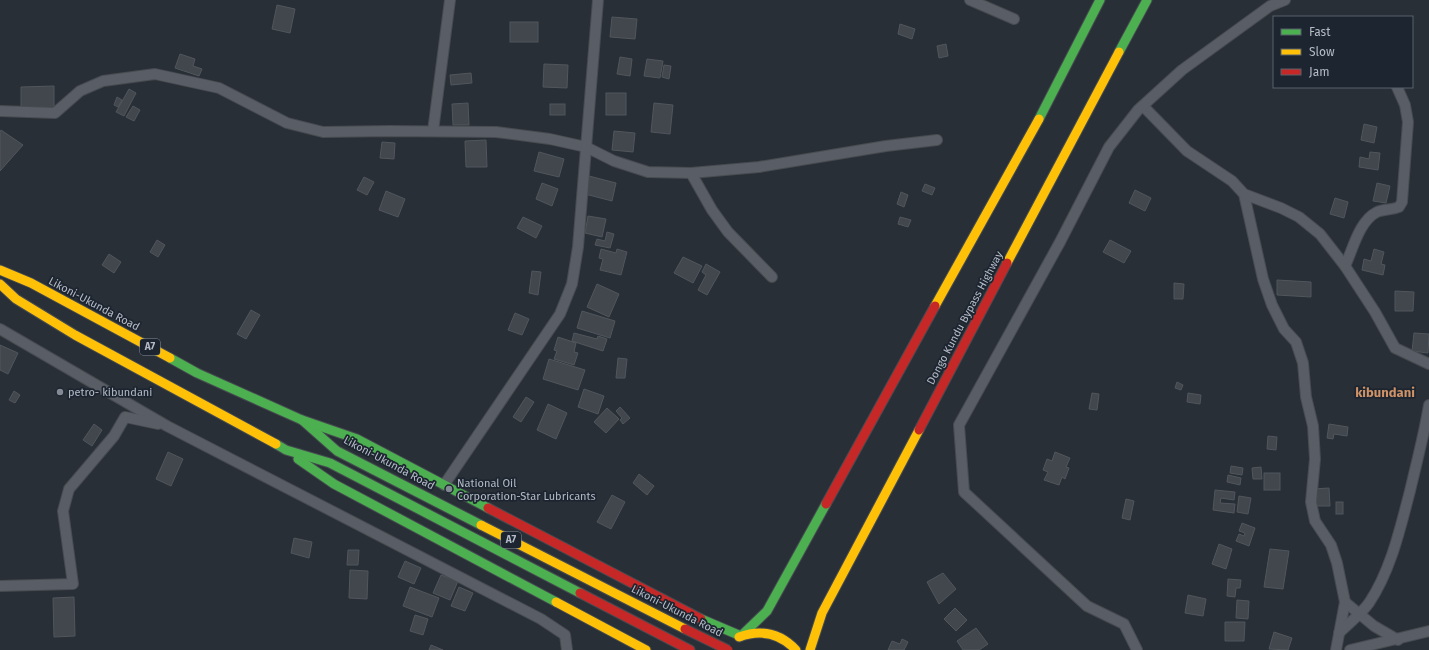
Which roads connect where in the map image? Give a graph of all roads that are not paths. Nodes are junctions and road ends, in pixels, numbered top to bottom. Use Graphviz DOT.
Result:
graph roads {
  1 [pos="450,0"];
  2 [pos="598,0"];
  3 [pos="970,0"];
  4 [pos="1100,0"];
  5 [pos="1147,0"];
  6 [pos="1285,0"];
  7 [pos="1014,19"];
  8 [pos="1397,88"];
  9 [pos="1143,106"];
  10 [pos="0,111"];
  11 [pos="433,131"];
  12 [pos="937,140"];
  13 [pos="586,147"];
  14 [pos="691,173"];
  15 [pos="1244,194"];
  16 [pos="1345,266"];
  17 [pos="0,270"];
  18 [pos="772,277"];
  19 [pos="0,284"];
  20 [pos="0,329"];
  21 [pos="1429,364"];
  22 [pos="1429,405"];
  23 [pos="302,420"];
  24 [pos="167,426"];
  25 [pos="286,450"];
  26 [pos="444,485"];
  27 [pos="0,586"];
  28 [pos="1345,602"];
  29 [pos="1359,614"];
  30 [pos="1429,631"];
  31 [pos="1339,633"];
  32 [pos="741,636"];
  33 [pos="1398,640"];
  34 [pos="567,650"];
  35 [pos="646,650"];
  36 [pos="690,650"];
  37 [pos="724,650"];
  38 [pos="728,650"];
  39 [pos="796,650"];
  40 [pos="810,650"];
  41 [pos="1137,650"];
  42 [pos="1336,650"];
  43 [pos="1350,650"];
  1 -- 11 [label="street"];
  2 -- 13 [label="street"];
  3 -- 7 [label="street"];
  4 -- 32 [label="highway"];
  5 -- 40 [label="highway, Dongo Kundu Bypass Highway"];
  6 -- 9 [label="street"];
  8 -- 16 [label="street"];
  9 -- 15 [label="street"];
  9 -- 41 [label="street"];
  10 -- 11 [label="street"];
  11 -- 13 [label="street"];
  12 -- 14 [label="street"];
  13 -- 14 [label="street"];
  13 -- 26 [label="street"];
  14 -- 18 [label="street"];
  15 -- 16 [label="street"];
  15 -- 28 [label="street"];
  16 -- 21 [label="street"];
  17 -- 23 [label="highway, Likoni-Ukunda Road / A7"];
  19 -- 25 [label="highway, A7"];
  20 -- 24 [label="street"];
  22 -- 29 [label="street"];
  23 -- 26 [label="highway"];
  23 -- 38 [label="highway, Likoni-Ukunda Road / A7, bridge"];
  24 -- 27 [label="street"];
  24 -- 34 [label="street"];
  25 -- 35 [label="highway"];
  25 -- 36 [label="highway, A7"];
  26 -- 32 [label="highway"];
  28 -- 29 [label="street"];
  28 -- 31 [label="street"];
  29 -- 31 [label="street"];
  29 -- 33 [label="street"];
  30 -- 33 [label="street"];
  31 -- 42 [label="street"];
  32 -- 37 [label="highway"];
  32 -- 39 [label="highway"];
  33 -- 43 [label="street"];
}
